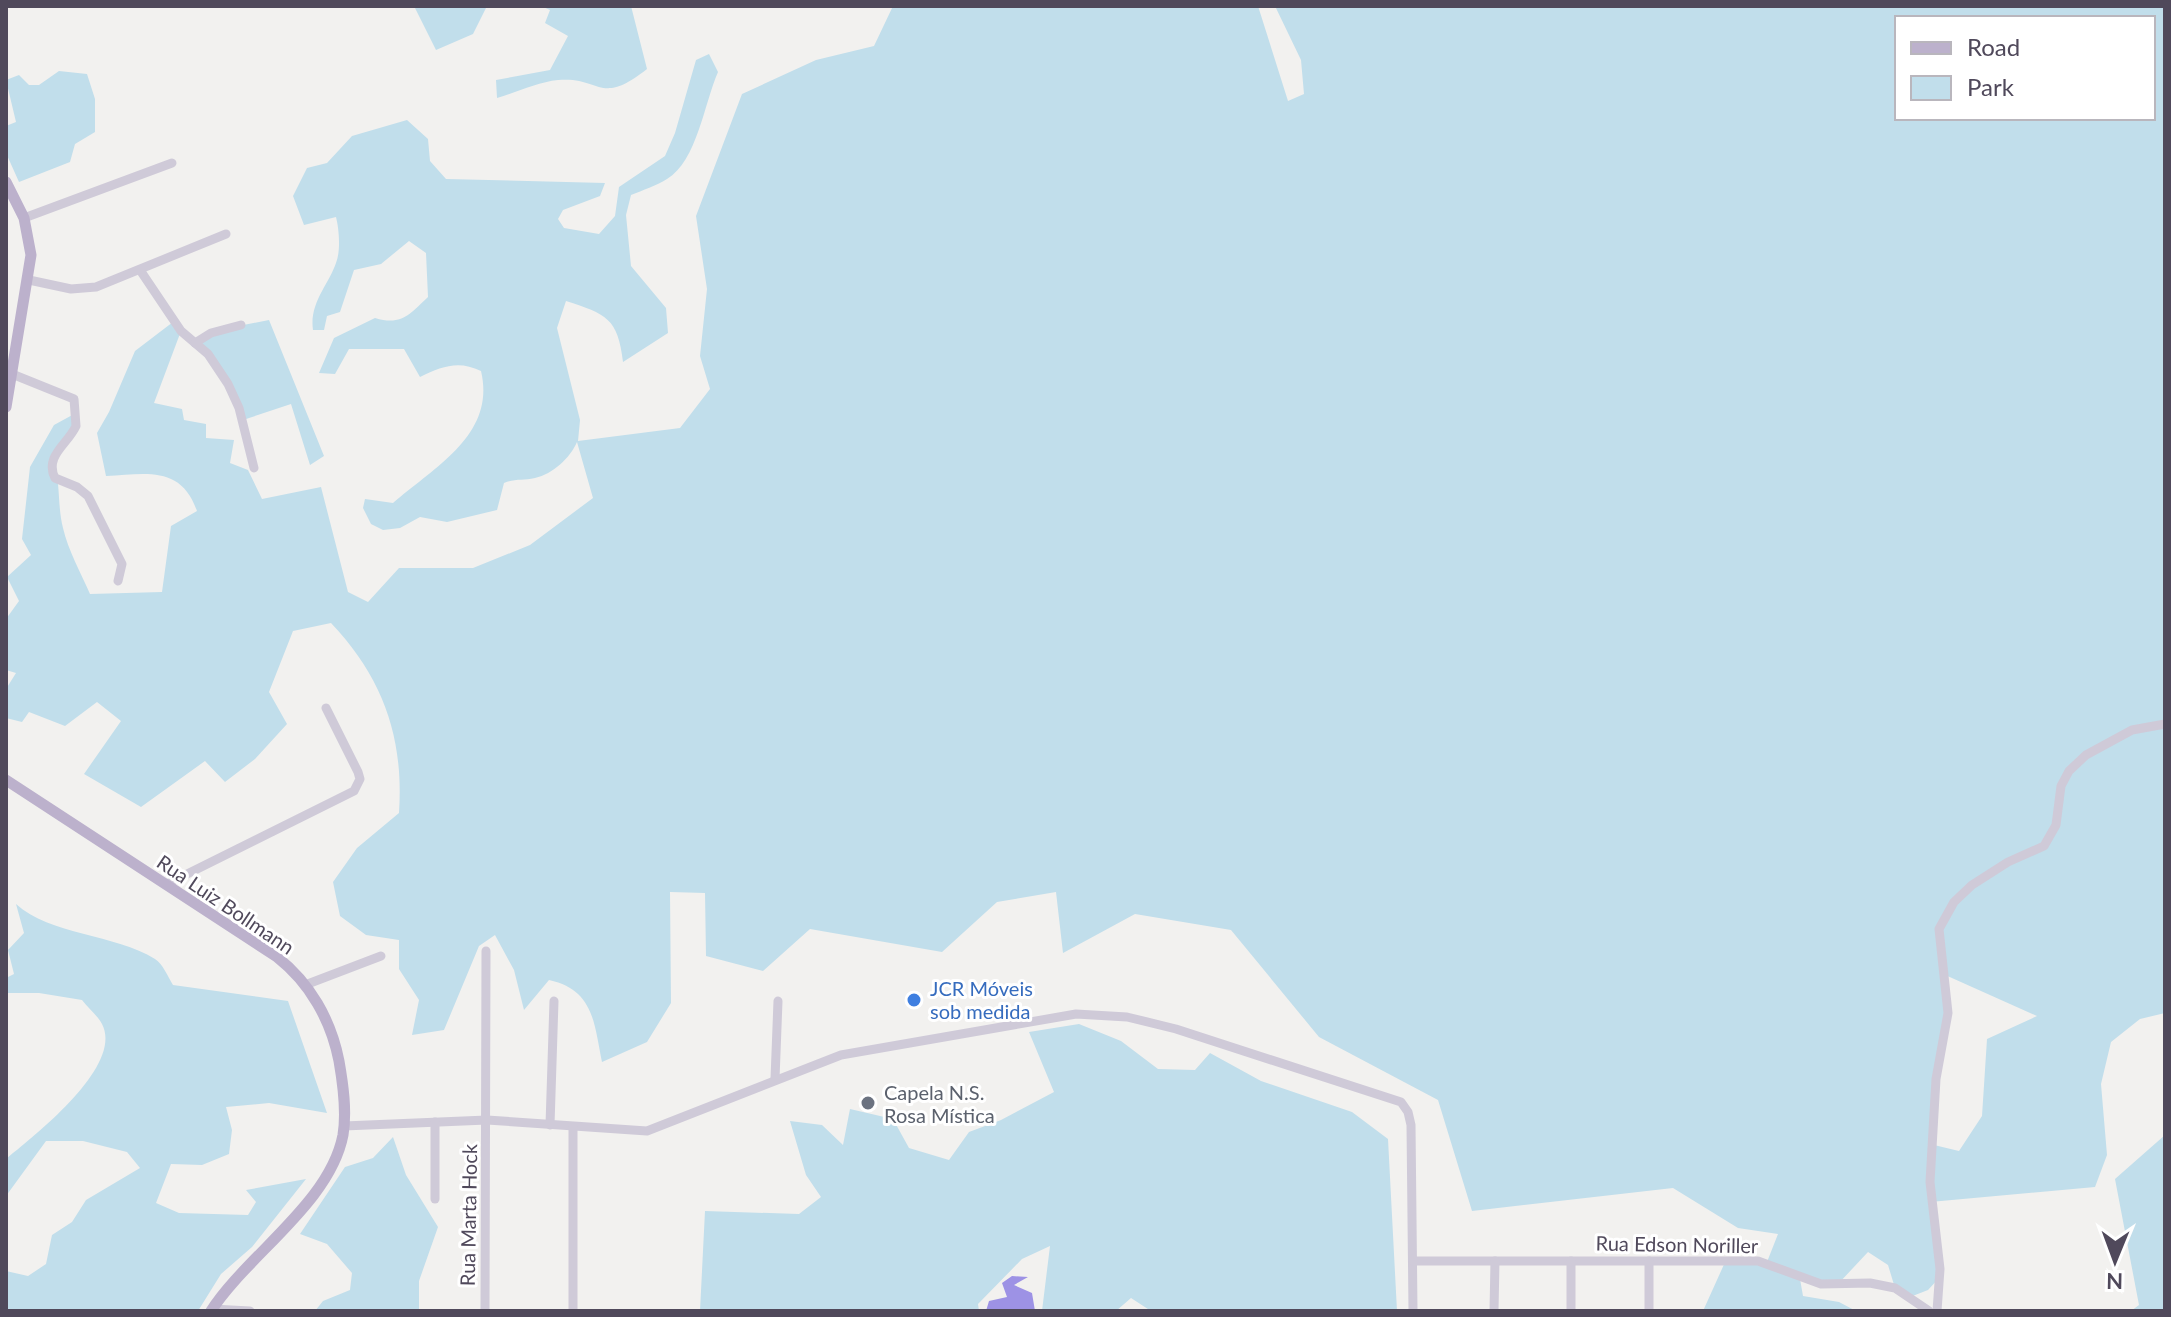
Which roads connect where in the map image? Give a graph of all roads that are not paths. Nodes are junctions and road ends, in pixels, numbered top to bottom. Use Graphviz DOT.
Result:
graph roads {
  1 [pos="172,163"];
  2 [pos="6,182"];
  3 [pos="24,218"];
  4 [pos="226,234"];
  5 [pos="140,270"];
  6 [pos="29,280"];
  7 [pos="241,325"];
  8 [pos="195,343"];
  9 [pos="12,374"];
  10 [pos="6,407"];
  11 [pos="254,468"];
  12 [pos="118,581"];
  13 [pos="326,708"];
  14 [pos="2165,724"];
  15 [pos="6,780"];
  16 [pos="167,884"];
  17 [pos="486,951"];
  18 [pos="381,956"];
  19 [pos="305,985"];
  20 [pos="554,1001"];
  21 [pos="778,1001"];
  22 [pos="775,1079"];
  23 [pos="487,1120"];
  24 [pos="435,1122"];
  25 [pos="550,1125"];
  26 [pos="344,1126"];
  27 [pos="573,1127"];
  28 [pos="435,1199"];
  29 [pos="1413,1261"];
  30 [pos="1495,1261"];
  31 [pos="1571,1261"];
  32 [pos="1649,1261"];
  33 [pos="212,1310"];
  34 [pos="250,1311"];
  35 [pos="485,1311"];
  36 [pos="573,1311"];
  37 [pos="1413,1311"];
  38 [pos="1494,1311"];
  39 [pos="1571,1311"];
  40 [pos="1649,1311"];
  41 [pos="1929,1311"];
  42 [pos="1937,1311"];
  1 -- 3 [label="street"];
  2 -- 3 [label="main road"];
  3 -- 6 [label="main road"];
  4 -- 5 [label="street"];
  5 -- 6 [label="street"];
  5 -- 8 [label="street"];
  6 -- 9 [label="main road"];
  7 -- 8 [label="street"];
  8 -- 11 [label="street"];
  9 -- 10 [label="main road"];
  9 -- 12 [label="street"];
  13 -- 16 [label="street"];
  14 -- 42 [label="street"];
  15 -- 16 [label="main road, Rua Luiz Bollmann"];
  16 -- 19 [label="main road, Rua Luiz Bollmann"];
  17 -- 23 [label="street, Rua Marta Hock"];
  18 -- 19 [label="street"];
  19 -- 26 [label="main road, Rua Luiz Bollmann"];
  20 -- 25 [label="street"];
  21 -- 22 [label="street"];
  22 -- 27 [label="street"];
  22 -- 29 [label="street"];
  23 -- 24 [label="street"];
  23 -- 25 [label="street"];
  23 -- 35 [label="street, Rua Marta Hock"];
  24 -- 26 [label="street"];
  24 -- 28 [label="street"];
  25 -- 27 [label="street"];
  26 -- 33 [label="main road, Rua Luiz Bollmann"];
  27 -- 36 [label="street"];
  29 -- 30 [label="street, Rua Edson Noriller"];
  29 -- 37 [label="street"];
  30 -- 31 [label="street, Rua Edson Noriller"];
  30 -- 38 [label="street"];
  31 -- 32 [label="street, Rua Edson Noriller"];
  31 -- 39 [label="street"];
  32 -- 40 [label="street"];
  32 -- 41 [label="street, Rua Edson Noriller"];
  33 -- 34 [label="street"];
}
